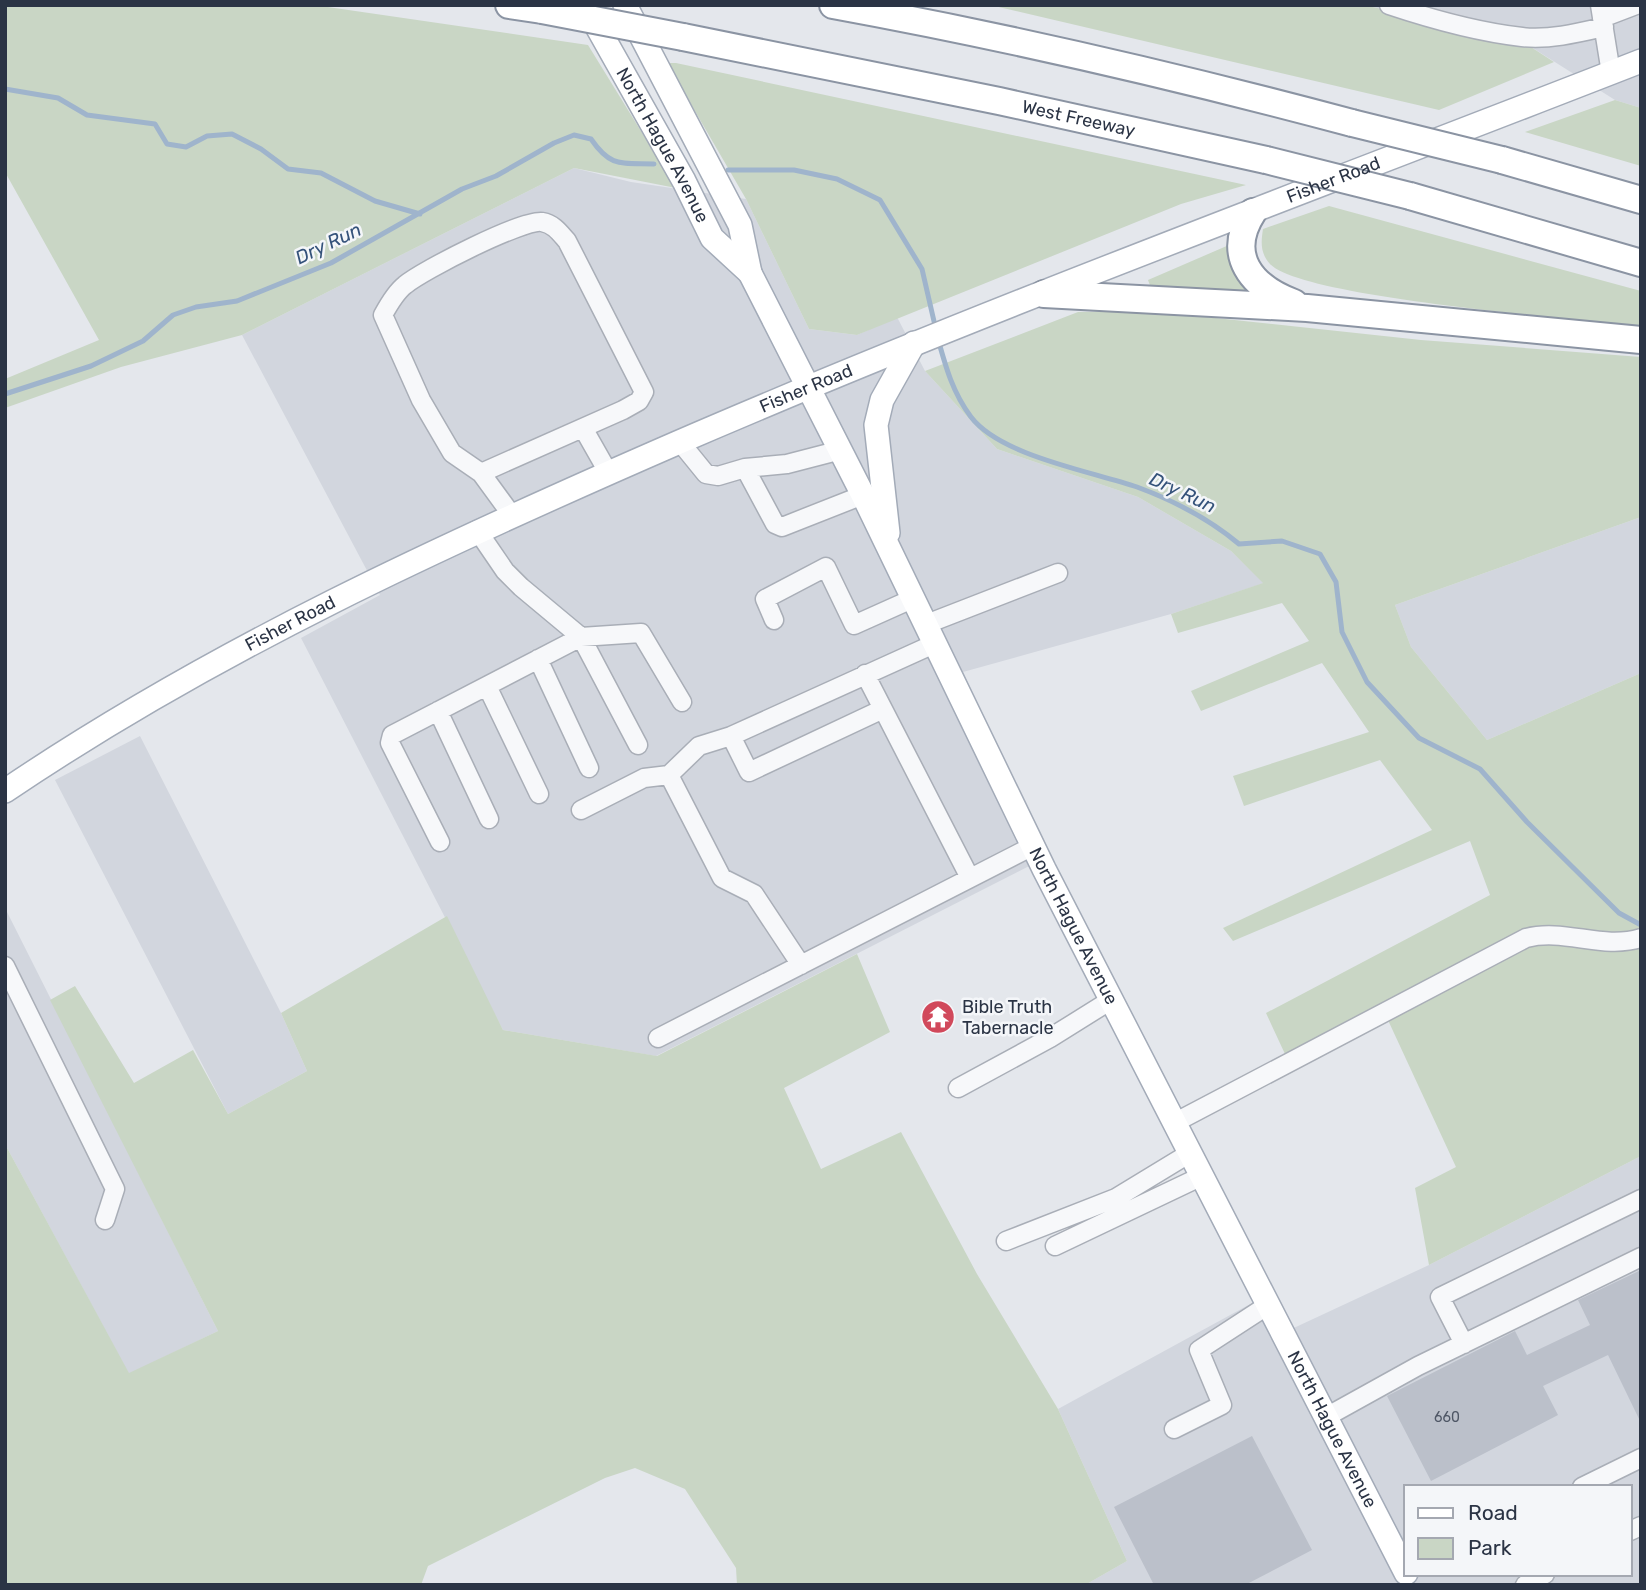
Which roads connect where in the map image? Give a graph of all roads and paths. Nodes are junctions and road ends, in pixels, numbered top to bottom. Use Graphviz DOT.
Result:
graph roads {
  1 [pos="509,5"];
  2 [pos="586,5"];
  3 [pos="625,5"];
  4 [pos="833,5"];
  5 [pos="1389,5"];
  6 [pos="1636,5"];
  7 [pos="1602,17"];
  8 [pos="1641,61"];
  9 [pos="1611,73"];
  10 [pos="1641,200"];
  11 [pos="1253,212"];
  12 [pos="1641,263"];
  13 [pos="750,273"];
  14 [pos="1044,294"];
  15 [pos="1307,308"];
  16 [pos="1641,340"];
  17 [pos="914,343"];
  18 [pos="810,387"];
  19 [pos="583,428"];
  20 [pos="680,442"];
  21 [pos="841,450"];
  22 [pos="745,468"];
  23 [pos="608,472"];
  24 [pos="481,473"];
  25 [pos="863,495"];
  26 [pos="511,514"];
  27 [pos="477,530"];
  28 [pos="891,554"];
  29 [pos="1058,573"];
  30 [pos="912,599"];
  31 [pos="774,620"];
  32 [pos="929,634"];
  33 [pos="581,637"];
  34 [pos="538,659"];
  35 [pos="865,674"];
  36 [pos="487,686"];
  37 [pos="682,702"];
  38 [pos="883,709"];
  39 [pos="438,711"];
  40 [pos="731,736"];
  41 [pos="638,745"];
  42 [pos="589,768"];
  43 [pos="669,775"];
  44 [pos="5,791"];
  45 [pos="539,794"];
  46 [pos="581,810"];
  47 [pos="489,819"];
  48 [pos="440,842"];
  49 [pos="1033,846"];
  50 [pos="970,878"];
  51 [pos="1641,938"];
  52 [pos="801,965"];
  53 [pos="5,966"];
  54 [pos="1111,1000"];
  55 [pos="658,1038"];
  56 [pos="958,1088"];
  57 [pos="1174,1123"];
  58 [pos="1189,1153"];
  59 [pos="1202,1176"];
  60 [pos="1641,1199"];
  61 [pos="105,1220"];
  62 [pos="1006,1241"];
  63 [pos="1055,1246"];
  64 [pos="1641,1257"];
  65 [pos="1268,1305"];
  66 [pos="1464,1344"];
  67 [pos="1326,1417"];
  68 [pos="1174,1429"];
  69 [pos="1641,1458"];
  70 [pos="1586,1485"];
  71 [pos="1404,1566"];
  72 [pos="1541,1576"];
  73 [pos="1525,1585"];
  1 -- 12 [label="highway, West Freeway, bridge"];
  2 -- 13 [label="main road, North Hague Avenue"];
  3 -- 13 [label="main road, North Hague Avenue"];
  4 -- 10 [label="highway, bridge"];
  5 -- 7 [label="street"];
  6 -- 7 [label="street"];
  7 -- 9 [label="street"];
  8 -- 9 [label="main road, Fisher Road"];
  9 -- 11 [label="main road, Fisher Road"];
  11 -- 14 [label="main road, Fisher Road"];
  11 -- 15 [label="highway"];
  13 -- 18 [label="main road, North Hague Avenue"];
  14 -- 15 [label="highway"];
  14 -- 17 [label="main road, Fisher Road"];
  15 -- 16 [label="highway"];
  17 -- 18 [label="main road, Fisher Road"];
  17 -- 28 [label="main road"];
  18 -- 20 [label="main road, Fisher Road"];
  18 -- 21 [label="main road, North Hague Avenue"];
  19 -- 23 [label="street"];
  19 -- 24 [label="street"];
  19 -- 24 [label="street"];
  20 -- 22 [label="street"];
  20 -- 23 [label="main road, Fisher Road"];
  21 -- 22 [label="street"];
  21 -- 25 [label="main road, North Hague Avenue"];
  22 -- 25 [label="street"];
  23 -- 26 [label="main road, Fisher Road"];
  24 -- 26 [label="street"];
  25 -- 28 [label="main road, North Hague Avenue"];
  26 -- 27 [label="main road, Fisher Road"];
  27 -- 33 [label="street"];
  27 -- 44 [label="main road, Fisher Road"];
  28 -- 30 [label="main road, North Hague Avenue"];
  29 -- 32 [label="street"];
  30 -- 31 [label="street"];
  30 -- 32 [label="main road, North Hague Avenue"];
  32 -- 35 [label="street"];
  32 -- 49 [label="main road, North Hague Avenue"];
  33 -- 34 [label="street"];
  33 -- 37 [label="street"];
  33 -- 41 [label="street"];
  34 -- 36 [label="street"];
  34 -- 42 [label="street"];
  35 -- 38 [label="street"];
  35 -- 40 [label="street"];
  36 -- 39 [label="street"];
  36 -- 45 [label="street"];
  38 -- 40 [label="street"];
  38 -- 50 [label="street"];
  39 -- 47 [label="street"];
  39 -- 48 [label="street"];
  40 -- 43 [label="street"];
  43 -- 46 [label="street"];
  43 -- 52 [label="street"];
  49 -- 50 [label="street"];
  49 -- 54 [label="main road, North Hague Avenue"];
  50 -- 52 [label="street"];
  51 -- 57 [label="street"];
  52 -- 55 [label="street"];
  53 -- 61 [label="street"];
  54 -- 56 [label="street"];
  54 -- 57 [label="main road, North Hague Avenue"];
  57 -- 58 [label="main road, North Hague Avenue"];
  58 -- 59 [label="main road, North Hague Avenue"];
  58 -- 62 [label="street"];
  59 -- 63 [label="street"];
  59 -- 65 [label="main road, North Hague Avenue"];
  60 -- 66 [label="street"];
  64 -- 66 [label="street"];
  65 -- 67 [label="main road, North Hague Avenue"];
  65 -- 68 [label="street"];
  66 -- 67 [label="street"];
  67 -- 71 [label="main road, North Hague Avenue"];
  69 -- 70 [label="street"];
  72 -- 73 [label="street"];
}
